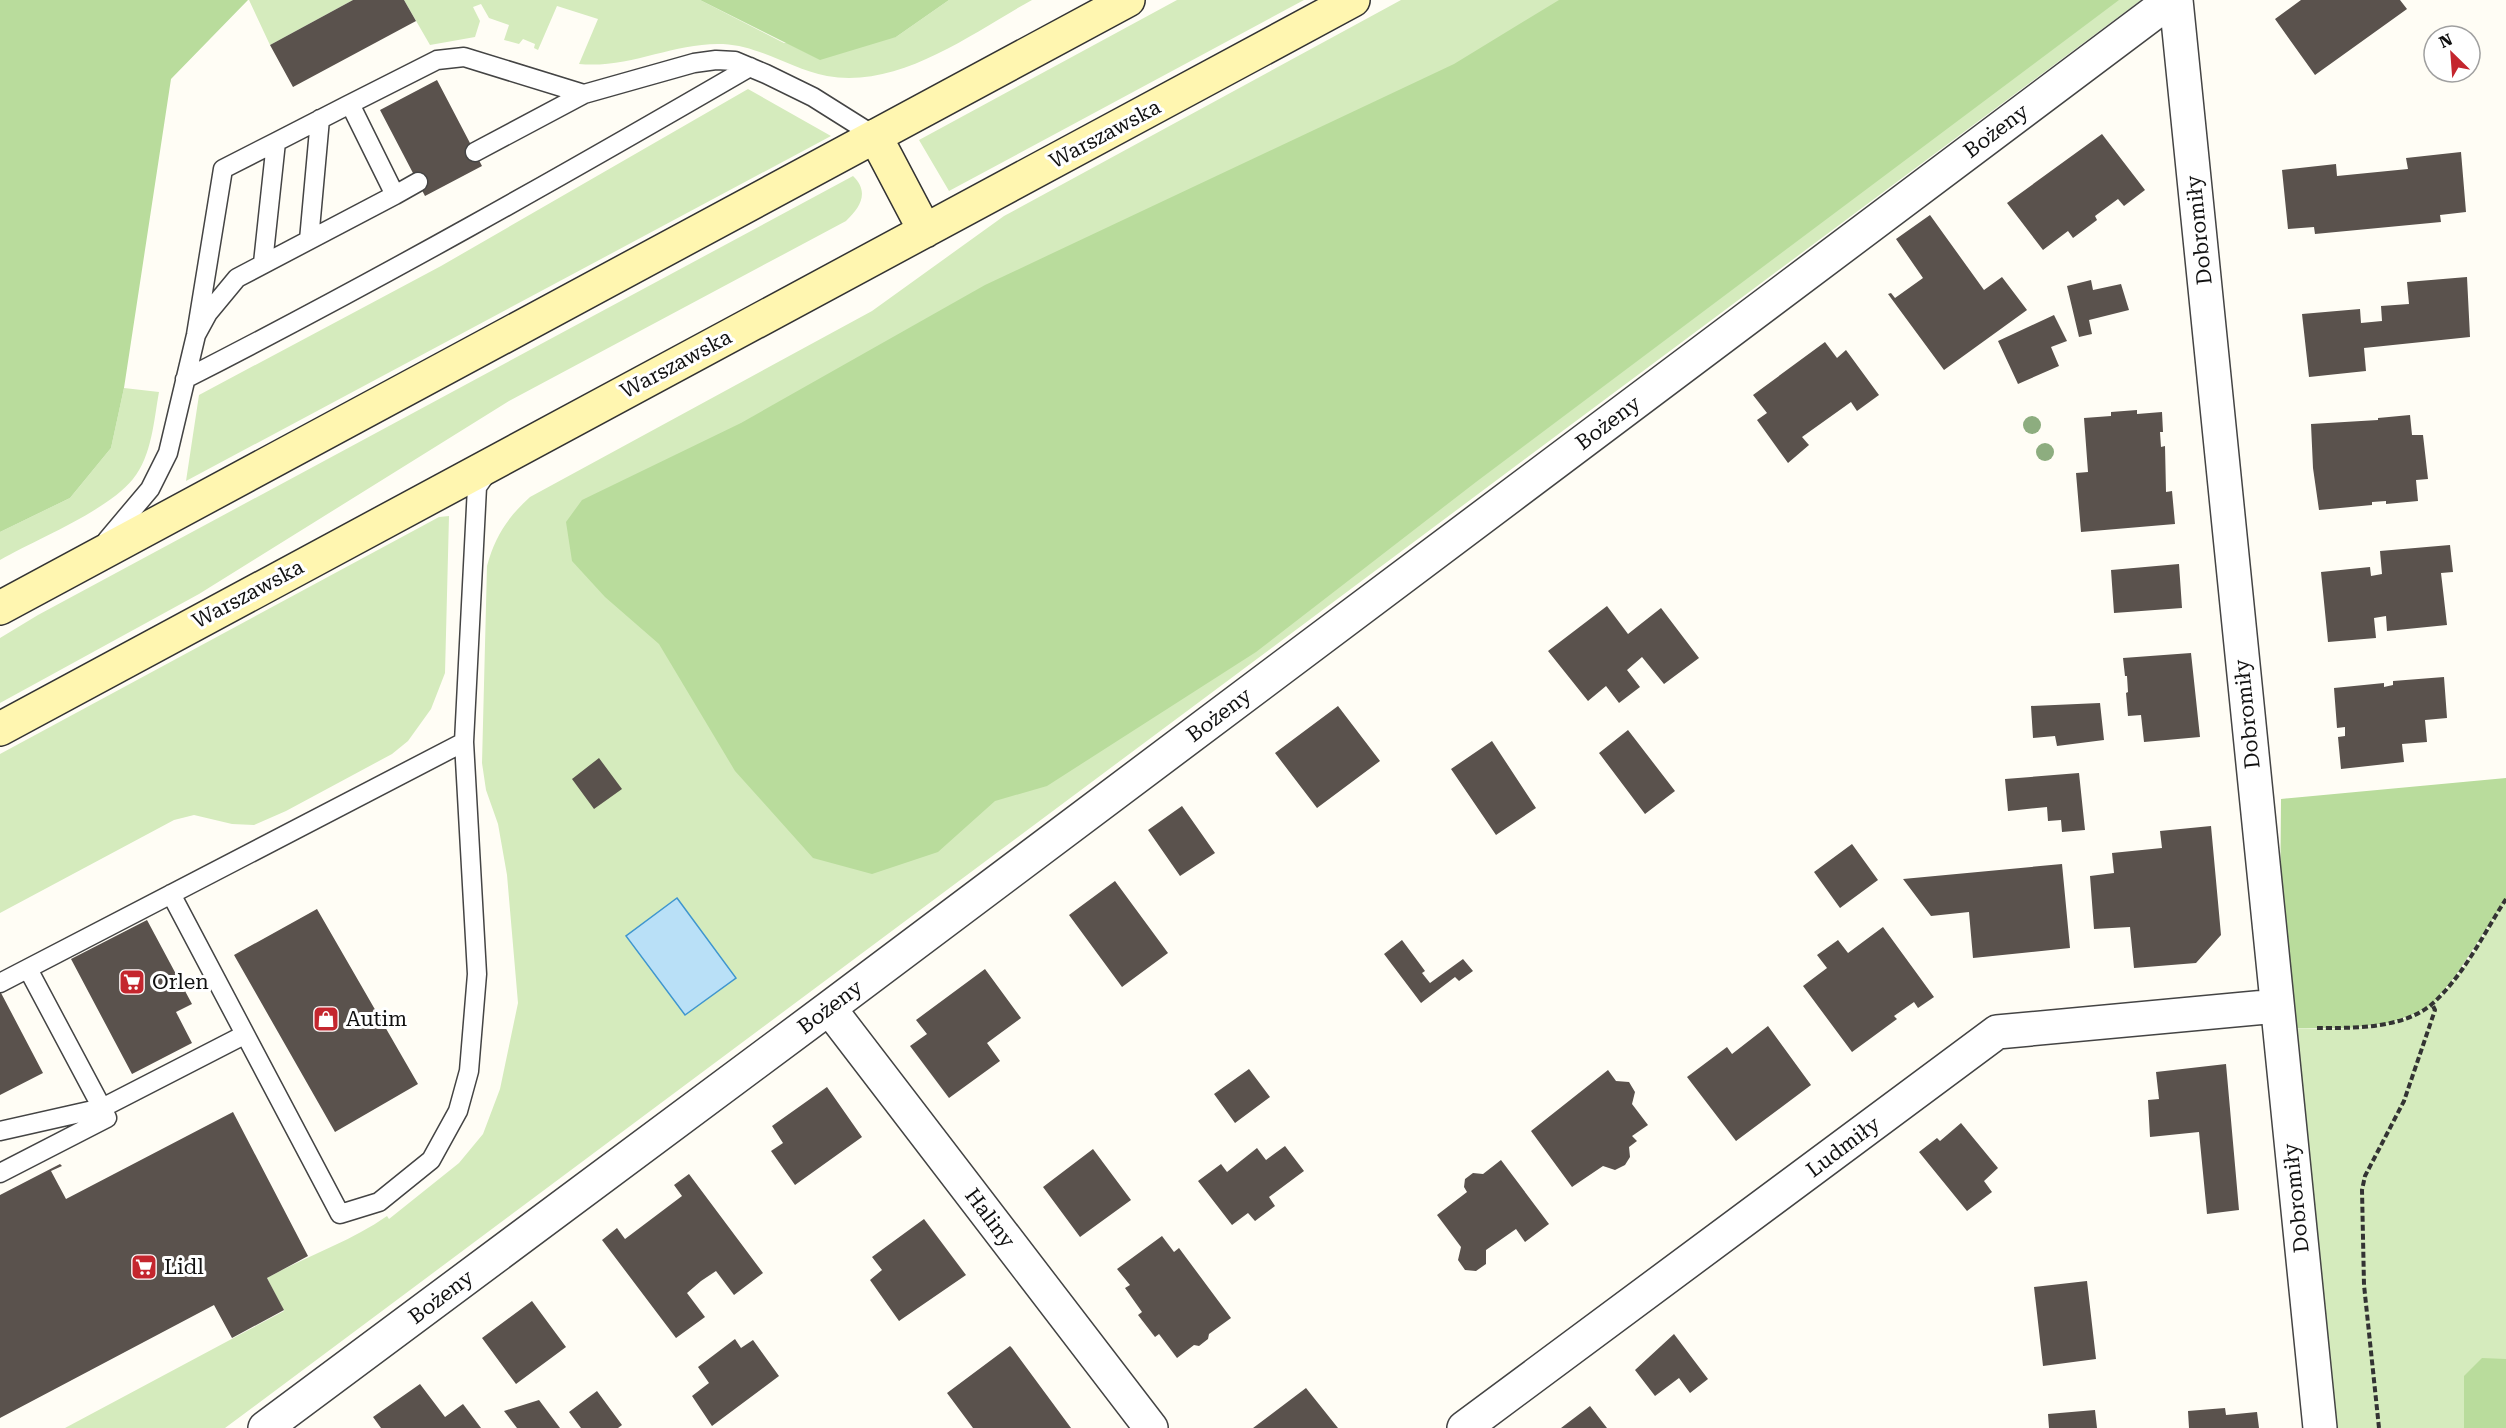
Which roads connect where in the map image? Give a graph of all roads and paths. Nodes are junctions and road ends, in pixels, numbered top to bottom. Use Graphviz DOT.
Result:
graph roads {
  1 [pos="1128,0"];
  2 [pos="1353,0"];
  3 [pos="2171,0"];
  4 [pos="2176,0"];
  5 [pos="750,67"];
  6 [pos="584,94"];
  7 [pos="350,104"];
  8 [pos="320,119"];
  9 [pos="874,136"];
  10 [pos="276,142"];
  11 [pos="475,152"];
  12 [pos="418,182"];
  13 [pos="395,195"];
  14 [pos="925,231"];
  15 [pos="309,240"];
  16 [pos="263,263"];
  17 [pos="196,335"];
  18 [pos="185,379"];
  19 [pos="504,457"];
  20 [pos="79,565"];
  21 [pos="0,608"];
  22 [pos="0,729"];
  23 [pos="464,742"];
  24 [pos="171,894"];
  25 [pos="2506,899"];
  26 [pos="28,969"];
  27 [pos="0,983"];
  28 [pos="2432,1004"];
  29 [pos="829,1008"];
  30 [pos="2278,1017"];
  31 [pos="244,1035"];
  32 [pos="102,1108"];
  33 [pos="0,1131"];
  34 [pos="0,1173"];
  35 [pos="265,1428"];
  36 [pos="1151,1428"];
  37 [pos="1464,1428"];
  38 [pos="2320,1428"];
  39 [pos="2379,1428"];
  1 -- 9 [label="main road"];
  2 -- 14 [label="main road, Warszawska"];
  3 -- 29 [label="street, Bożeny"];
  4 -- 30 [label="street, Dobromiły"];
  5 -- 6 [label="lane"];
  5 -- 9 [label="lane"];
  5 -- 18 [label="lane"];
  6 -- 7 [label="lane"];
  6 -- 11 [label="lane"];
  7 -- 8 [label="lane"];
  7 -- 13 [label="lane"];
  8 -- 10 [label="lane"];
  8 -- 15 [label="lane"];
  9 -- 14 [label="main road"];
  9 -- 20 [label="main road"];
  10 -- 16 [label="lane"];
  10 -- 17 [label="lane"];
  12 -- 13 [label="lane"];
  13 -- 15 [label="lane"];
  14 -- 19 [label="main road, Warszawska"];
  15 -- 16 [label="lane"];
  16 -- 17 [label="lane"];
  17 -- 18 [label="lane"];
  18 -- 20 [label="lane"];
  19 -- 22 [label="main road, Warszawska"];
  19 -- 23 [label="lane"];
  20 -- 21 [label="main road"];
  23 -- 24 [label="lane"];
  23 -- 31 [label="lane"];
  24 -- 26 [label="lane"];
  24 -- 31 [label="lane"];
  25 -- 28 [label="path"];
  26 -- 27 [label="lane"];
  26 -- 32 [label="lane"];
  28 -- 30 [label="path"];
  28 -- 39 [label="path"];
  29 -- 35 [label="street, Bożeny"];
  29 -- 36 [label="street, Haliny"];
  30 -- 37 [label="street, Ludmiły"];
  30 -- 38 [label="street, Dobromiły"];
  31 -- 32 [label="lane"];
  32 -- 33 [label="lane"];
  32 -- 34 [label="lane"];
}
